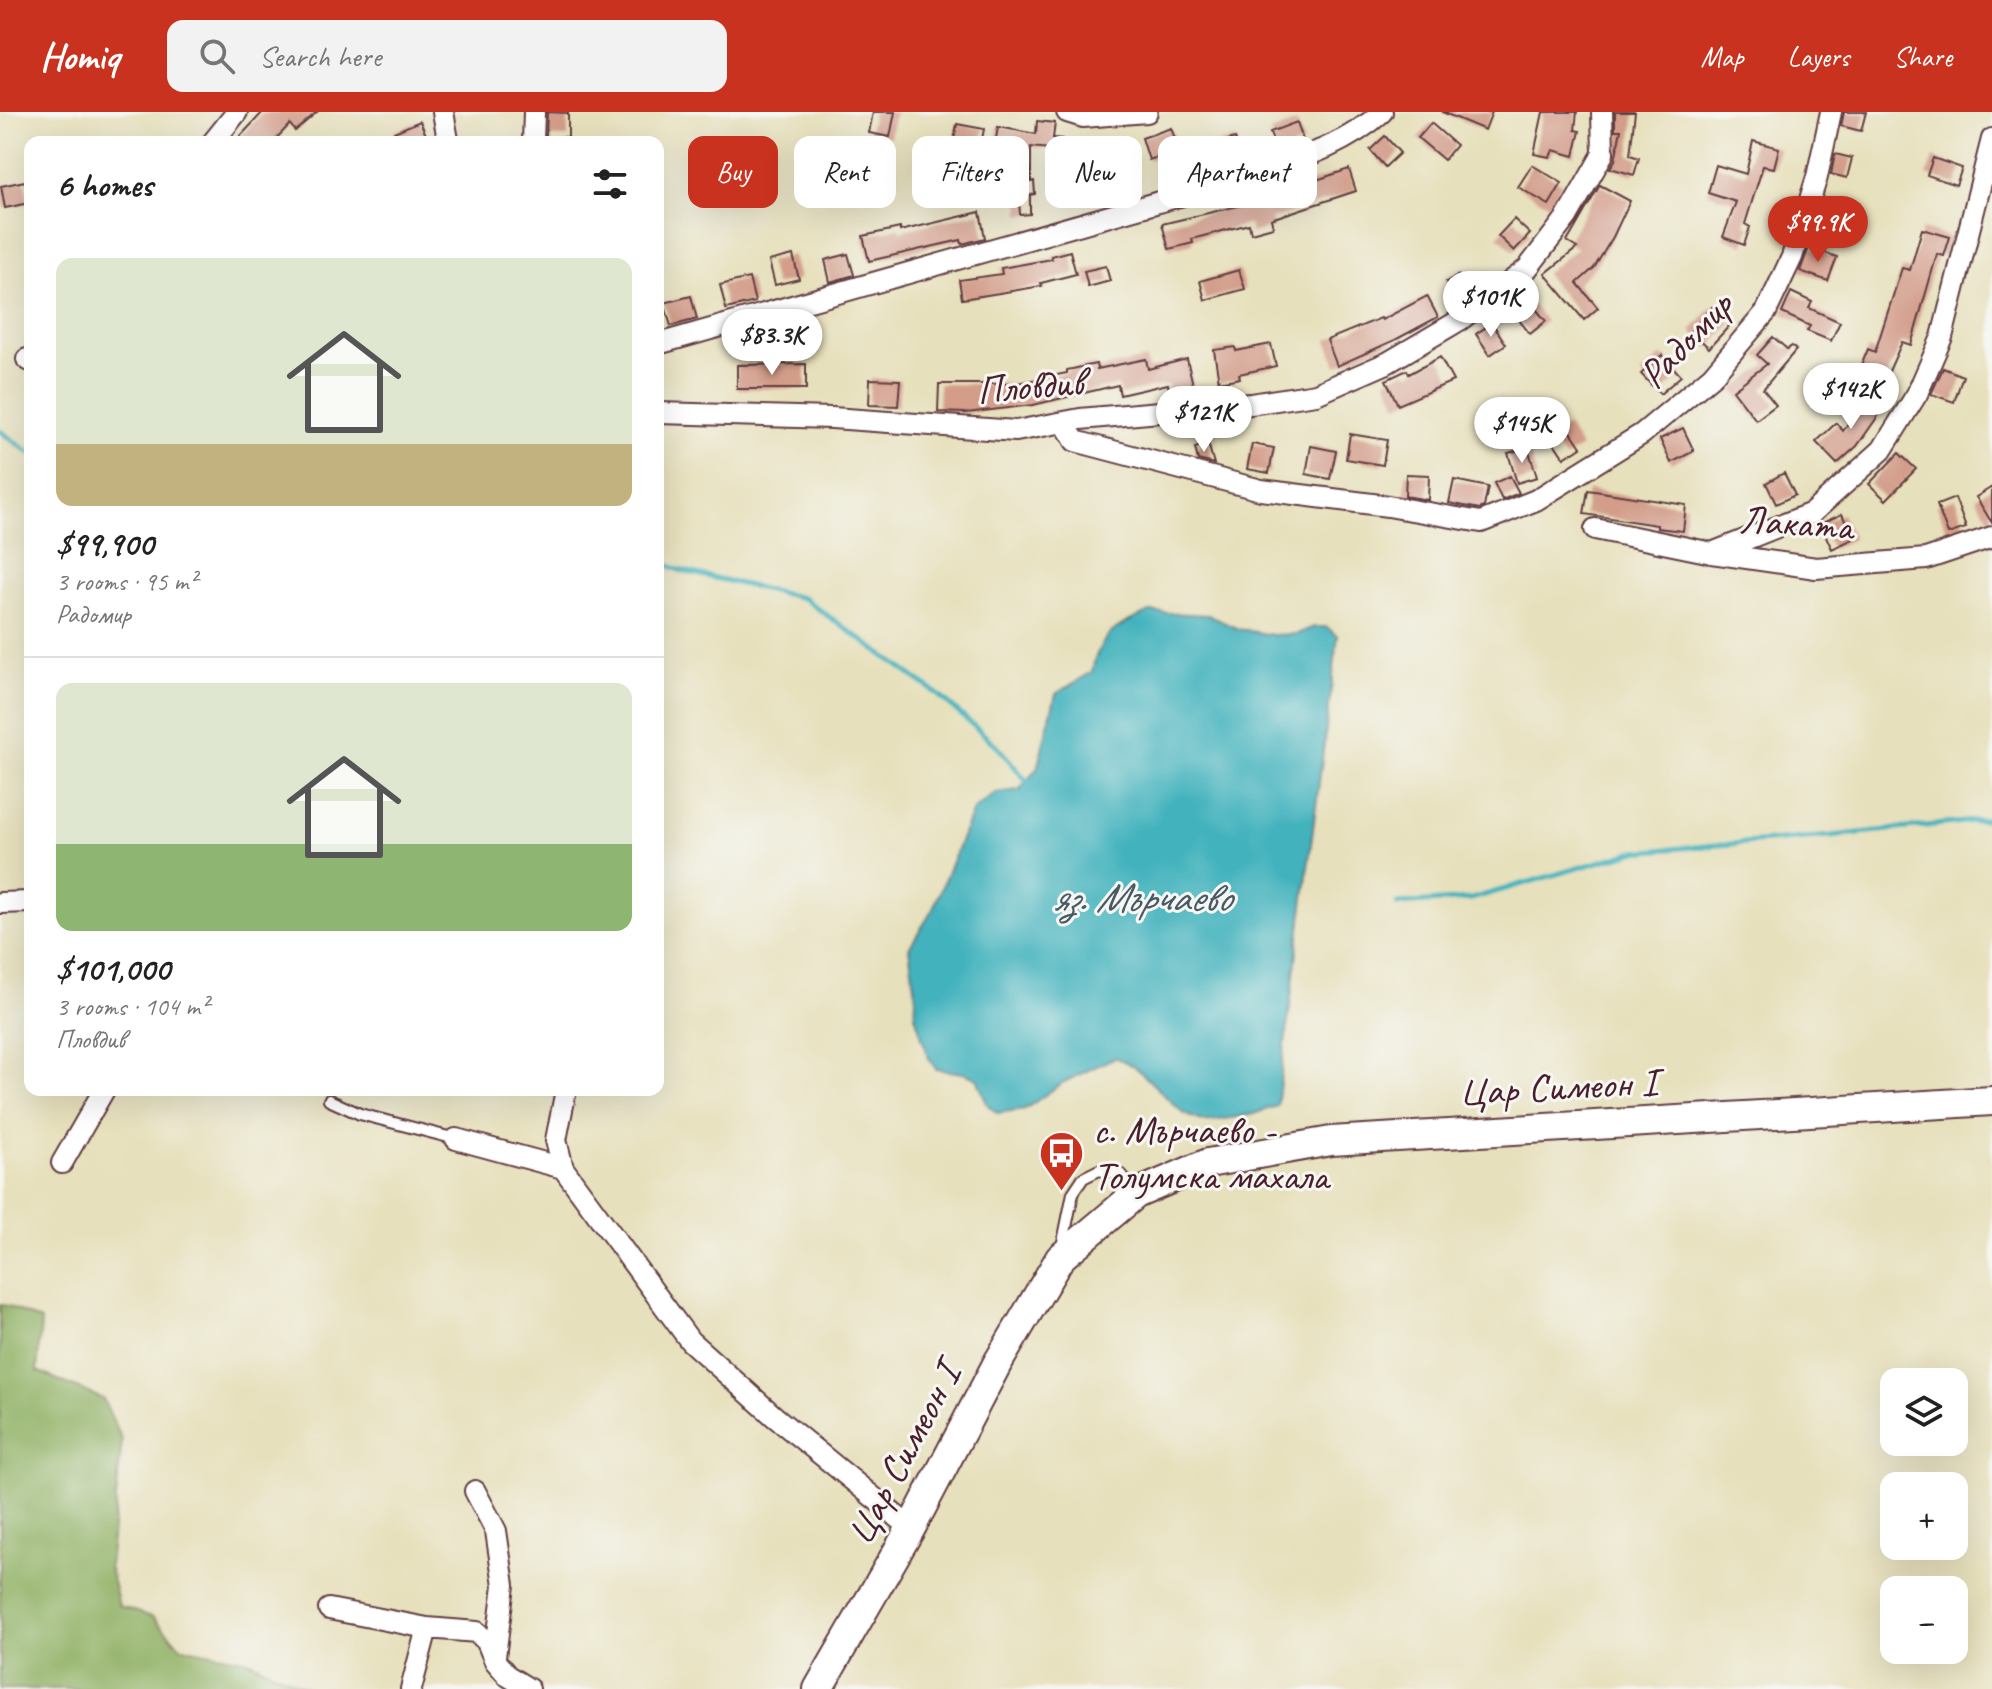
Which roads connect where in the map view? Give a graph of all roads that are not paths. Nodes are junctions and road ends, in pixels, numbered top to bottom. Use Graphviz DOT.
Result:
graph roads {
  1 [pos="237,112"];
  2 [pos="443,112"];
  3 [pos="534,112"];
  4 [pos="1067,112"];
  5 [pos="1147,112"];
  6 [pos="1382,112"];
  7 [pos="1602,112"];
  8 [pos="1831,112"];
  9 [pos="218,136"];
  10 [pos="447,136"];
  11 [pos="533,136"];
  12 [pos="1992,139"];
  13 [pos="664,342"];
  14 [pos="664,413"];
  15 [pos="1064,422"];
  16 [pos="1595,529"];
  17 [pos="1992,537"];
  18 [pos="1712,553"];
  19 [pos="24,902"];
  20 [pos="0,903"];
  21 [pos="101,1096"];
  22 [pos="565,1096"];
  23 [pos="329,1100"];
  24 [pos="1992,1101"];
  25 [pos="456,1139"];
  26 [pos="62,1163"];
  27 [pos="563,1168"];
  28 [pos="1136,1194"];
  29 [pos="1060,1258"];
  30 [pos="475,1491"];
  31 [pos="911,1528"];
  32 [pos="329,1609"];
  33 [pos="427,1628"];
  34 [pos="495,1661"];
  35 [pos="411,1689"];
  36 [pos="529,1689"];
  37 [pos="818,1689"];
  1 -- 9 [label="street"];
  2 -- 10 [label="street"];
  3 -- 11 [label="street"];
  4 -- 5 [label="street"];
  6 -- 13 [label="street"];
  7 -- 15 [label="street, Пловдив"];
  8 -- 15 [label="street, Радомир"];
  12 -- 18 [label="street"];
  14 -- 15 [label="street, Пловдив"];
  16 -- 18 [label="street, Лаката"];
  17 -- 18 [label="street, Лаката"];
  19 -- 20 [label="street"];
  21 -- 26 [label="street"];
  22 -- 27 [label="street"];
  23 -- 25 [label="lane"];
  24 -- 28 [label="street, Цар Симеон I"];
  25 -- 27 [label="street"];
  27 -- 31 [label="street"];
  28 -- 29 [label="street, Цар Симеон I"];
  28 -- 29 [label="lane"];
  29 -- 31 [label="street, Цар Симеон I"];
  30 -- 34 [label="street"];
  31 -- 37 [label="street, Цар Симеон I"];
  32 -- 33 [label="street"];
  33 -- 34 [label="street"];
  33 -- 35 [label="street"];
  34 -- 36 [label="street"];
}
